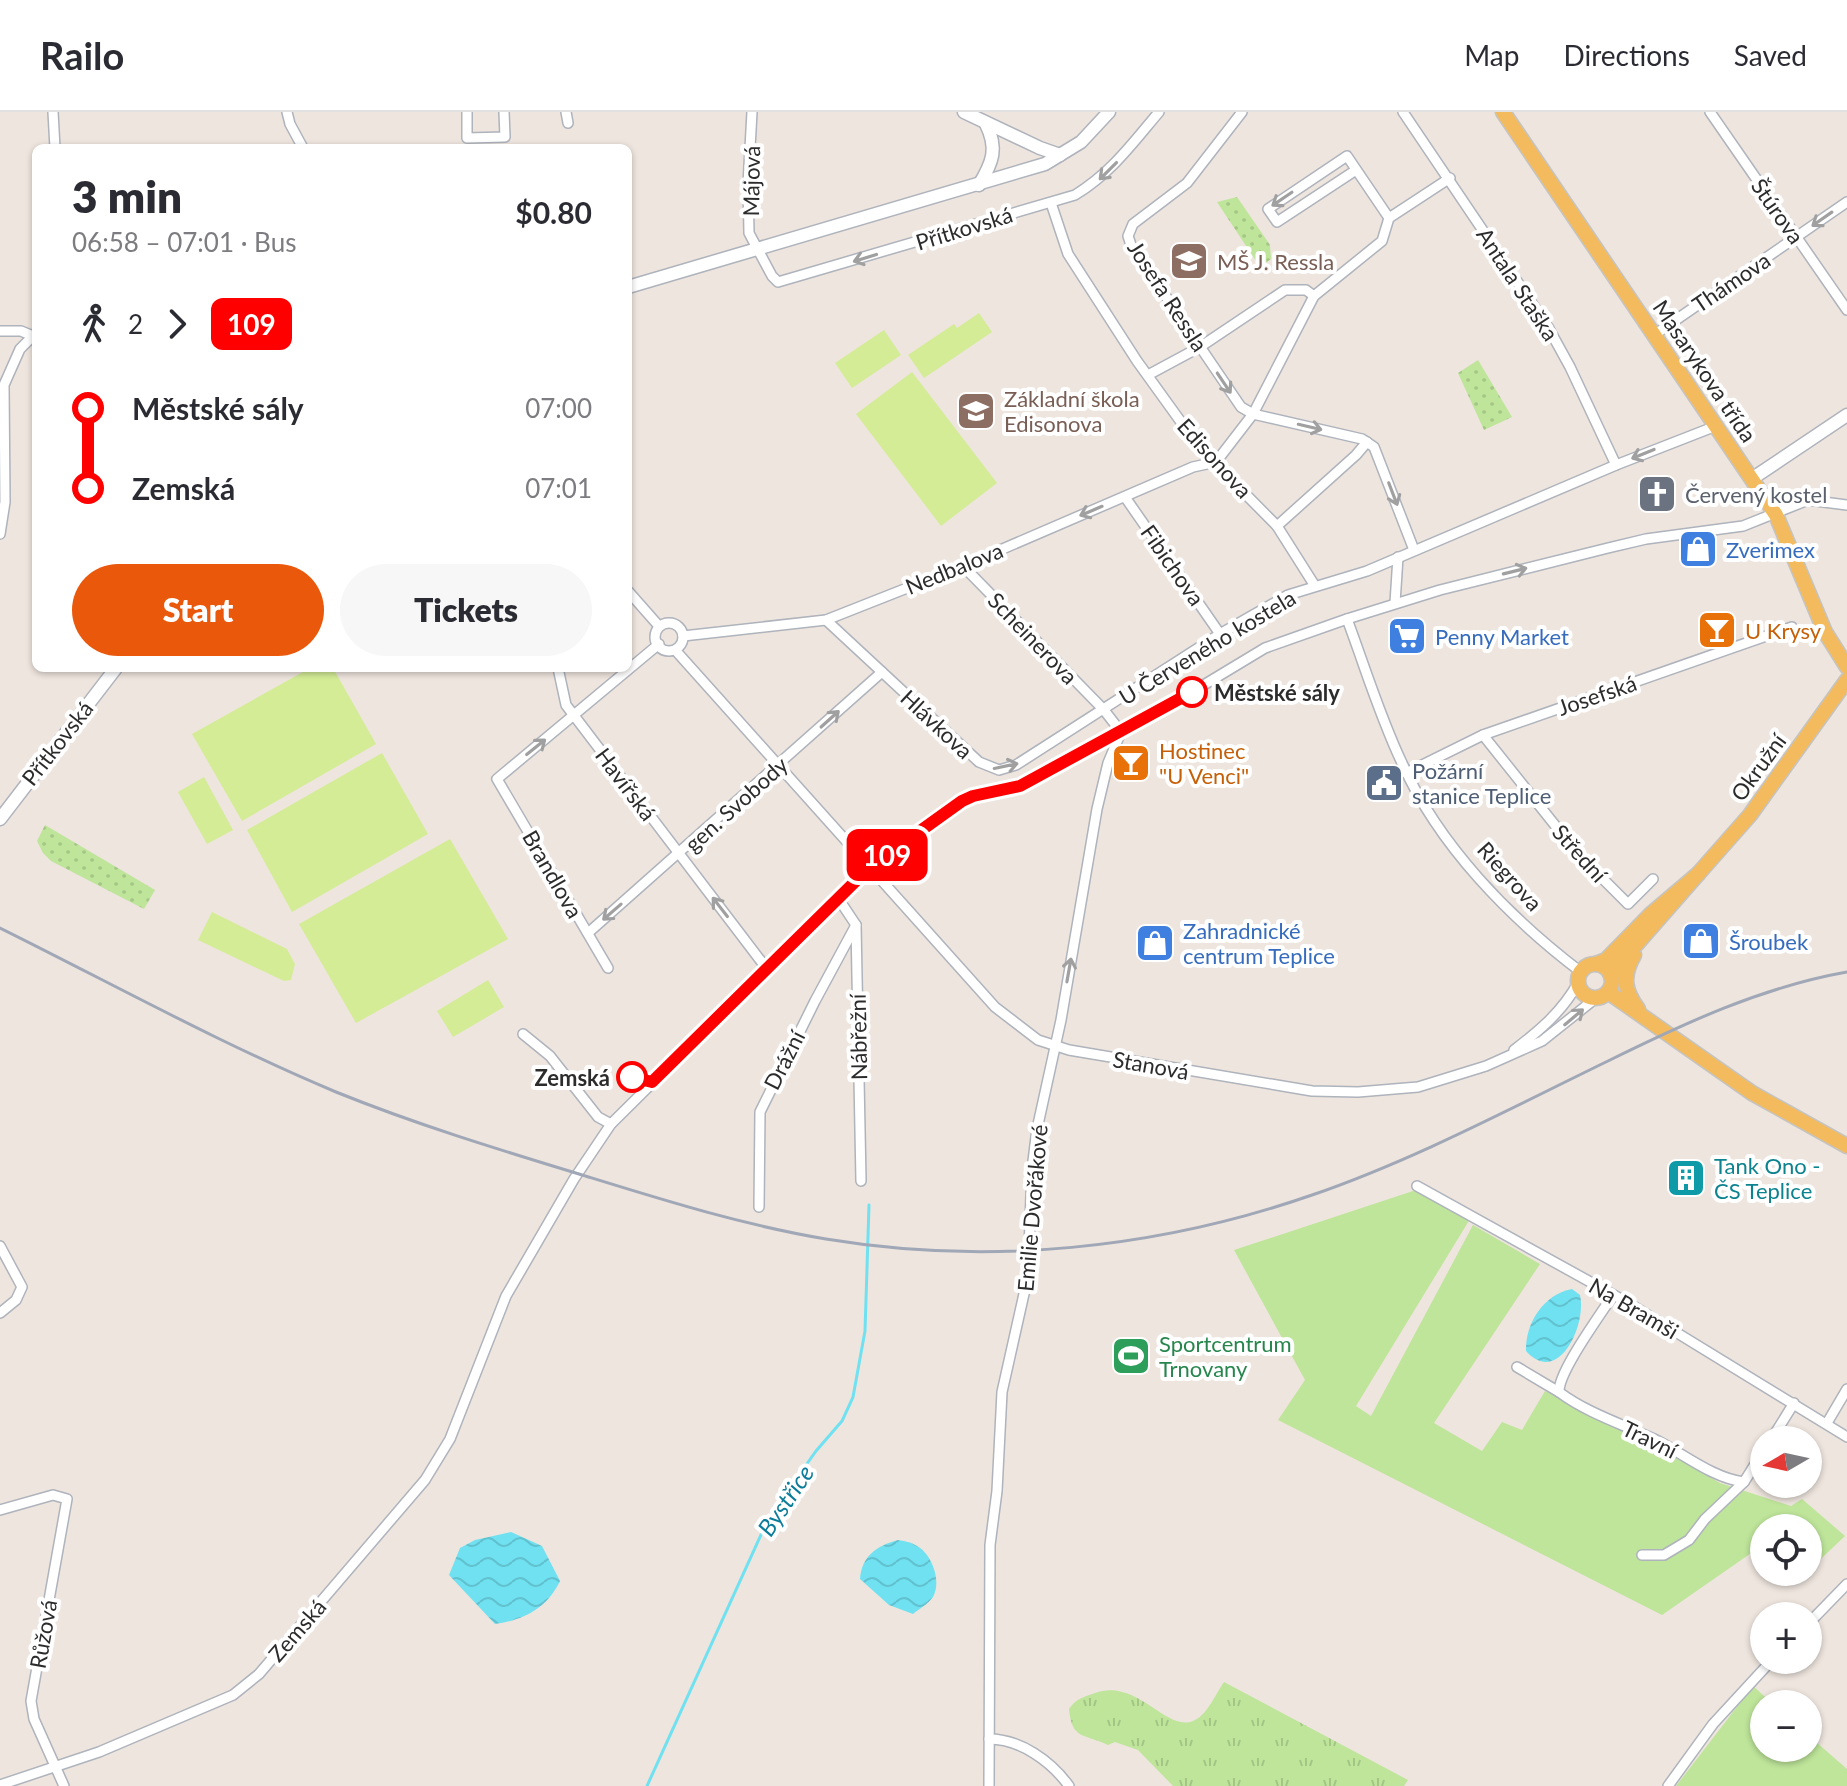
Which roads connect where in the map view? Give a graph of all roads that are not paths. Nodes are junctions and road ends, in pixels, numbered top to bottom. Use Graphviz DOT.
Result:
graph roads {
  1 [pos="53,112"];
  2 [pos="287,112"];
  3 [pos="467,112"];
  4 [pos="504,112"];
  5 [pos="752,112"];
  6 [pos="964,112"];
  7 [pos="1109,112"];
  8 [pos="1159,112"];
  9 [pos="1242,112"];
  10 [pos="1403,112"];
  11 [pos="1710,112"];
  12 [pos="1508,114"];
  13 [pos="986,124"];
  14 [pos="55,144"];
  15 [pos="301,144"];
  16 [pos="1060,155"];
  17 [pos="1356,170"];
  18 [pos="1450,178"];
  19 [pos="979,185"];
  20 [pos="1847,202"];
  21 [pos="1051,203"];
  22 [pos="1389,218"];
  23 [pos="1796,237"];
  24 [pos="756,248"];
  25 [pos="632,286"];
  26 [pos="1314,296"];
  27 [pos="1847,310"];
  28 [pos="0,331"];
  29 [pos="32,334"];
  30 [pos="1654,335"];
  31 [pos="32,336"];
  32 [pos="1200,347"];
  33 [pos="1148,375"];
  34 [pos="1253,414"];
  35 [pos="1847,415"];
  36 [pos="1716,426"];
  37 [pos="1367,442"];
  38 [pos="1216,462"];
  39 [pos="1616,465"];
  40 [pos="1753,478"];
  41 [pos="1125,497"];
  42 [pos="1847,505"];
  43 [pos="1776,515"];
  44 [pos="1277,526"];
  45 [pos="0,534"];
  46 [pos="1414,550"];
  47 [pos="1398,557"];
  48 [pos="963,566"];
  49 [pos="1315,586"];
  50 [pos="632,596"];
  51 [pos="1395,603"];
  52 [pos="1347,619"];
  53 [pos="826,620"];
  54 [pos="658,625"];
  55 [pos="1792,627"];
  56 [pos="1220,634"];
  57 [pos="683,636"];
  58 [pos="659,644"];
  59 [pos="676,651"];
  60 [pos="632,667"];
  61 [pos="1847,667"];
  62 [pos="113,672"];
  63 [pos="559,672"];
  64 [pos="626,672"];
  65 [pos="882,672"];
  66 [pos="1847,680"];
  67 [pos="1104,710"];
  68 [pos="575,716"];
  69 [pos="1121,732"];
  70 [pos="1483,735"];
  71 [pos="778,766"];
  72 [pos="1406,773"];
  73 [pos="0,819"];
  74 [pos="679,854"];
  75 [pos="870,867"];
  76 [pos="1698,874"];
  77 [pos="1653,879"];
  78 [pos="838,898"];
  79 [pos="1663,916"];
  80 [pos="856,925"];
  81 [pos="588,933"];
  82 [pos="1596,964"];
  83 [pos="608,968"];
  84 [pos="767,969"];
  85 [pos="1611,976"];
  86 [pos="1580,977"];
  87 [pos="1602,995"];
  88 [pos="1649,1022"];
  89 [pos="523,1034"];
  90 [pos="1054,1046"];
  91 [pos="1502,1059"];
  92 [pos="611,1124"];
  93 [pos="1847,1146"];
  94 [pos="861,1181"];
  95 [pos="1417,1186"];
  96 [pos="759,1207"];
  97 [pos="0,1246"];
  98 [pos="1613,1295"];
  99 [pos="0,1313"];
  100 [pos="1517,1367"];
  101 [pos="1847,1389"];
  102 [pos="1559,1392"];
  103 [pos="1794,1403"];
  104 [pos="1827,1423"];
  105 [pos="1780,1426"];
  106 [pos="1847,1437"];
  107 [pos="1750,1472"];
  108 [pos="1744,1482"];
  109 [pos="0,1510"];
  110 [pos="1642,1555"];
  111 [pos="1847,1584"];
  112 [pos="1822,1610"];
  113 [pos="1759,1674"];
  114 [pos="989,1739"];
  115 [pos="55,1766"];
  116 [pos="0,1785"];
  117 [pos="64,1786"];
  118 [pos="989,1786"];
  119 [pos="1069,1786"];
  120 [pos="1668,1786"];
  1 -- 14 [label="street"];
  2 -- 15 [label="street"];
  3 -- 4 [label="street"];
  5 -- 24 [label="street, Májová"];
  6 -- 13 [label="street"];
  7 -- 16 [label="street, Přítkovská"];
  8 -- 21 [label="street, Přítkovská, one-way"];
  9 -- 32 [label="street, Josefa Ressla"];
  10 -- 18 [label="street, Antala Staška"];
  11 -- 23 [label="street, Štúrova"];
  12 -- 30 [label="main road, Masarykova třída"];
  13 -- 16 [label="street"];
  13 -- 19 [label="street"];
  16 -- 19 [label="street, Přítkovská"];
  17 -- 17 [label="street, one-way"];
  17 -- 22 [label="street"];
  18 -- 22 [label="street"];
  18 -- 39 [label="street, Antala Staška"];
  19 -- 24 [label="street, Přítkovská"];
  20 -- 23 [label="street, Thámova, one-way"];
  21 -- 24 [label="street, Přítkovská, one-way"];
  21 -- 33 [label="street, Edisonova"];
  22 -- 26 [label="street"];
  23 -- 27 [label="street, Štúrova"];
  23 -- 30 [label="street, Thámova"];
  24 -- 25 [label="street, Přítkovská"];
  26 -- 32 [label="street"];
  26 -- 34 [label="street"];
  28 -- 29 [label="street"];
  30 -- 36 [label="main road, Masarykova třída"];
  31 -- 45 [label="street"];
  32 -- 33 [label="street"];
  32 -- 34 [label="street, Josefa Ressla, one-way"];
  33 -- 38 [label="street, Edisonova"];
  34 -- 37 [label="street, one-way"];
  34 -- 38 [label="street"];
  35 -- 40 [label="street"];
  36 -- 39 [label="street, U Červeného kostela, one-way"];
  36 -- 40 [label="main road, Masarykova třída"];
  37 -- 44 [label="street"];
  37 -- 46 [label="street, one-way"];
  38 -- 41 [label="street, Nedbalova"];
  38 -- 44 [label="street, Edisonova"];
  39 -- 46 [label="street, U Červeného kostela"];
  40 -- 43 [label="main road, Masarykova třída"];
  41 -- 48 [label="street, Nedbalova, one-way"];
  41 -- 56 [label="street, Fibichova"];
  42 -- 43 [label="street, U Červeného kostela"];
  51 -- 43 [label="street, U Červeného kostela, one-way"];
  43 -- 61 [label="main road, Masarykova třída"];
  44 -- 49 [label="street, Edisonova"];
  46 -- 47 [label="street, U Červeného kostela"];
  47 -- 49 [label="street, U Červeného kostela"];
  47 -- 51 [label="street"];
  48 -- 53 [label="street, Nedbalova"];
  48 -- 67 [label="street, Scheinerova"];
  49 -- 56 [label="street, U Červeného kostela"];
  50 -- 54 [label="street"];
  51 -- 52 [label="street, U Červeného kostela"];
  52 -- 69 [label="street, U Červeného kostela"];
  52 -- 72 [label="street, Riegrova"];
  53 -- 57 [label="street, Nedbalova"];
  53 -- 65 [label="street, Hlávkova"];
  54 -- 57 [label="street"];
  54 -- 58 [label="street"];
  55 -- 70 [label="street, Josefská"];
  56 -- 67 [label="street, U Červeného kostela"];
  57 -- 59 [label="street"];
  58 -- 59 [label="street"];
  58 -- 60 [label="street"];
  59 -- 71 [label="street, Stanová"];
  62 -- 73 [label="street, Přítkovská"];
  63 -- 68 [label="street, Havířská"];
  64 -- 68 [label="street"];
  65 -- 67 [label="street, Hlávkova, one-way"];
  71 -- 65 [label="street, gen. Svobody, one-way"];
  66 -- 76 [label="main road, Okružní"];
  67 -- 69 [label="street, U Červeného kostela"];
  68 -- 74 [label="street, Havířská"];
  81 -- 68 [label="street, Brandlova, one-way"];
  69 -- 75 [label="street, Zemská"];
  90 -- 69 [label="street, Emilie Dvořákové, one-way"];
  70 -- 72 [label="street, Josefská"];
  70 -- 77 [label="street, Střední"];
  71 -- 74 [label="street, gen. Svobody"];
  71 -- 75 [label="street, Stanová"];
  72 -- 86 [label="street, Riegrova"];
  74 -- 81 [label="street, gen. Svobody, one-way"];
  84 -- 74 [label="street, Havířská, one-way"];
  75 -- 78 [label="street, Zemská"];
  75 -- 90 [label="street, Stanová"];
  76 -- 79 [label="main road, Okružní"];
  76 -- 82 [label="main road, Okružní"];
  78 -- 80 [label="street"];
  78 -- 84 [label="street, Zemská"];
  79 -- 85 [label="main road, Okružní"];
  79 -- 88 [label="main road"];
  80 -- 94 [label="street, Nábřežní"];
  80 -- 96 [label="street, Drážní"];
  81 -- 83 [label="street, Brandlova"];
  82 -- 85 [label="main road"];
  82 -- 86 [label="main road"];
  84 -- 92 [label="street, Zemská"];
  85 -- 87 [label="main road"];
  86 -- 87 [label="main road"];
  86 -- 91 [label="street, Stanová"];
  87 -- 88 [label="main road"];
  91 -- 87 [label="street, Stanová, one-way"];
  88 -- 93 [label="main road"];
  89 -- 92 [label="street"];
  90 -- 91 [label="street, Stanová"];
  90 -- 114 [label="street, Emilie Dvořákové"];
  92 -- 115 [label="street, Zemská"];
  95 -- 98 [label="street, Na Bramši"];
  97 -- 99 [label="street"];
  98 -- 102 [label="street"];
  98 -- 103 [label="street, Na Bramši"];
  100 -- 102 [label="street, Travní"];
  101 -- 104 [label="street"];
  102 -- 108 [label="street, Travní"];
  103 -- 104 [label="street, Na Bramši"];
  103 -- 105 [label="street"];
  104 -- 106 [label="street, Na Bramši"];
  107 -- 108 [label="street"];
  108 -- 110 [label="street"];
  109 -- 115 [label="street, Růžová"];
  111 -- 112 [label="street"];
  113 -- 120 [label="street"];
  114 -- 118 [label="street, Emilie Dvořákové"];
  114 -- 119 [label="street"];
  115 -- 116 [label="street, Zemská"];
  115 -- 117 [label="street, Růžová"];
}
